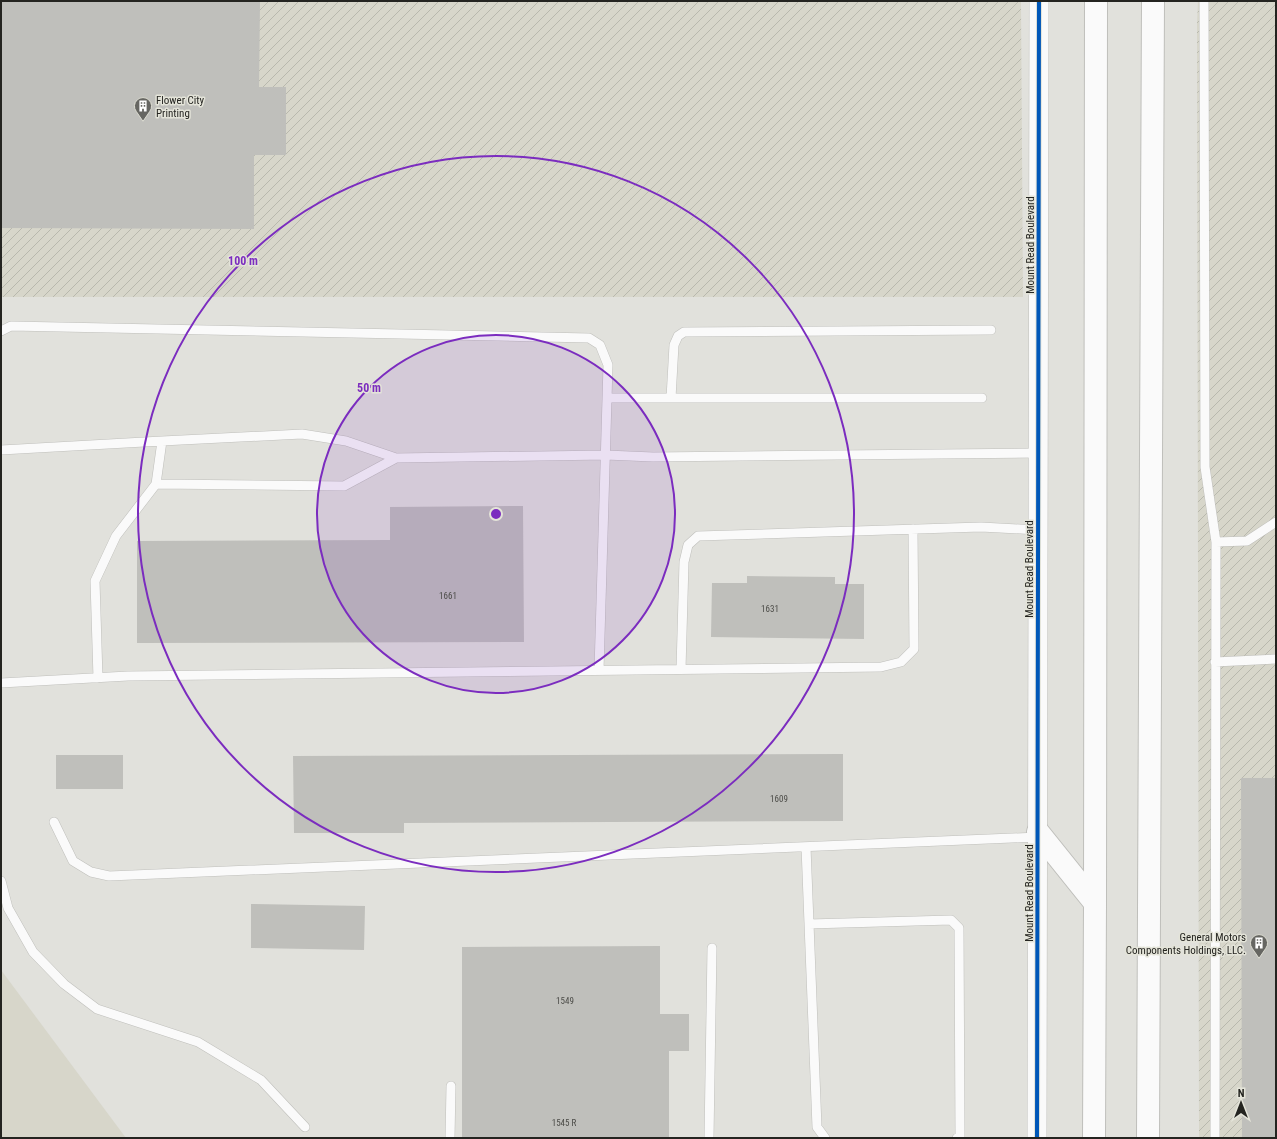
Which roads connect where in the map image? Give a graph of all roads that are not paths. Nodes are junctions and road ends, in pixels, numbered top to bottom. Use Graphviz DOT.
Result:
graph roads {
  1 [pos="1039,1"];
  2 [pos="1096,1"];
  3 [pos="1153,1"];
  4 [pos="1204,1"];
  5 [pos="991,330"];
  6 [pos="1,331"];
  7 [pos="608,398"];
  8 [pos="671,398"];
  9 [pos="982,398"];
  10 [pos="162,441"];
  11 [pos="1,450"];
  12 [pos="1038,452"];
  13 [pos="606,455"];
  14 [pos="396,458"];
  15 [pos="156,484"];
  16 [pos="1276,522"];
  17 [pos="913,529"];
  18 [pos="1038,530"];
  19 [pos="1216,542"];
  20 [pos="1276,658"];
  21 [pos="1215,662"];
  22 [pos="681,669"];
  23 [pos="599,670"];
  24 [pos="98,678"];
  25 [pos="1,683"];
  26 [pos="54,822"];
  27 [pos="1038,834"];
  28 [pos="806,847"];
  29 [pos="1,881"];
  30 [pos="1095,903"];
  31 [pos="809,924"];
  32 [pos="712,948"];
  33 [pos="451,1086"];
  34 [pos="305,1127"];
  35 [pos="450,1138"];
  36 [pos="709,1138"];
  37 [pos="824,1138"];
  38 [pos="957,1138"];
  39 [pos="1037,1138"];
  40 [pos="1094,1138"];
  41 [pos="1148,1138"];
  42 [pos="1215,1138"];
  1 -- 12 [label="street, Mount Read Boulevard"];
  2 -- 30 [label="main road"];
  3 -- 41 [label="main road"];
  4 -- 19 [label="lane"];
  5 -- 8 [label="lane"];
  6 -- 7 [label="lane"];
  7 -- 8 [label="lane"];
  7 -- 13 [label="lane"];
  8 -- 9 [label="lane"];
  10 -- 11 [label="lane"];
  10 -- 14 [label="lane"];
  10 -- 15 [label="lane"];
  12 -- 13 [label="lane"];
  12 -- 18 [label="street, Mount Read Boulevard"];
  13 -- 14 [label="lane"];
  13 -- 23 [label="lane"];
  14 -- 15 [label="lane"];
  15 -- 24 [label="lane"];
  16 -- 19 [label="lane"];
  17 -- 18 [label="lane"];
  17 -- 22 [label="lane"];
  17 -- 22 [label="lane"];
  18 -- 27 [label="street, Mount Read Boulevard"];
  19 -- 21 [label="lane"];
  20 -- 21 [label="lane"];
  21 -- 42 [label="lane"];
  22 -- 23 [label="lane"];
  23 -- 24 [label="lane"];
  24 -- 25 [label="lane"];
  26 -- 28 [label="lane"];
  27 -- 28 [label="lane"];
  27 -- 30 [label="main road"];
  27 -- 39 [label="street, Mount Read Boulevard"];
  28 -- 31 [label="lane"];
  29 -- 34 [label="lane"];
  30 -- 40 [label="main road"];
  31 -- 37 [label="lane"];
  31 -- 38 [label="lane"];
  32 -- 36 [label="lane"];
  33 -- 35 [label="lane"];
}
